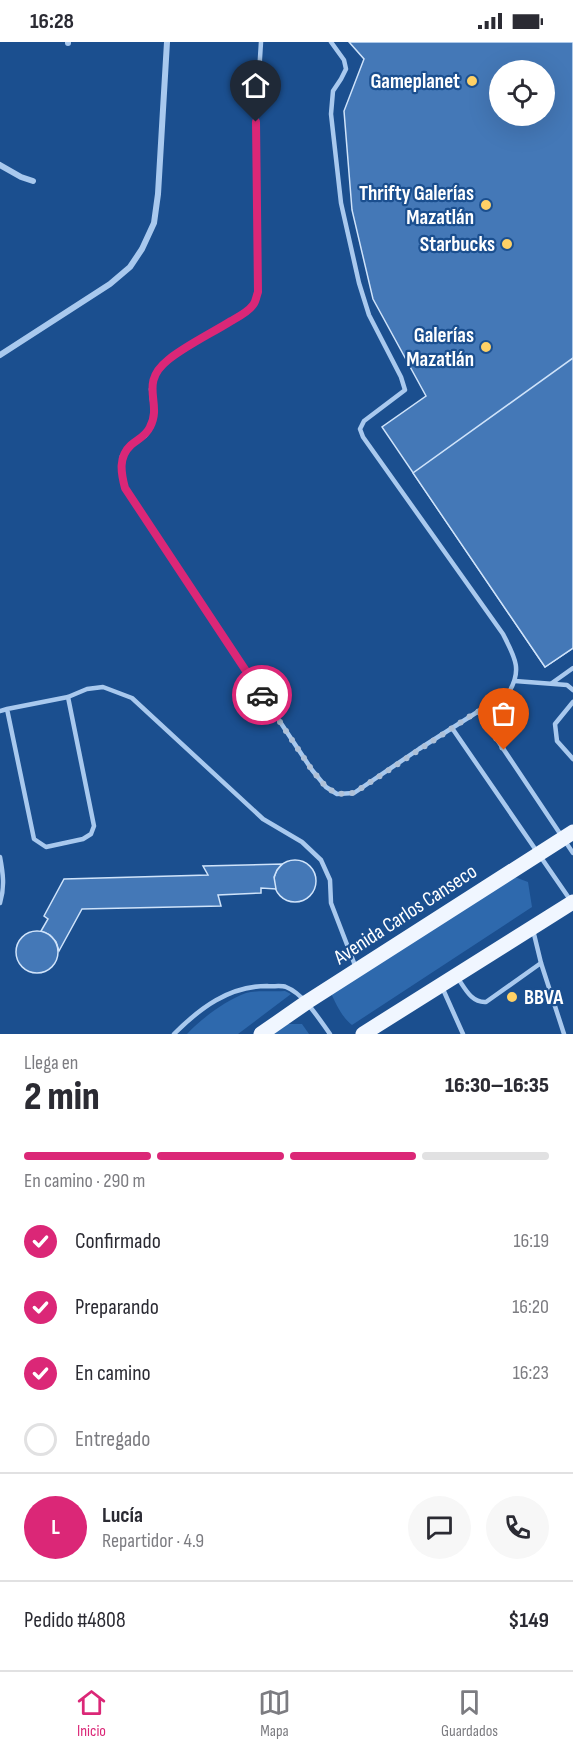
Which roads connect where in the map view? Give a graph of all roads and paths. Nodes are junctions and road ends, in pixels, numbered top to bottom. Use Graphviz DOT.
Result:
graph roads {
  1 [pos="166,42"];
  2 [pos="261,42"];
  3 [pos="331,42"];
  4 [pos="0,165"];
  5 [pos="33,181"];
  6 [pos="0,355"];
  7 [pos="573,668"];
  8 [pos="515,681"];
  9 [pos="552,683"];
  10 [pos="573,690"];
  11 [pos="68,697"];
  12 [pos="573,702"];
  13 [pos="7,709"];
  14 [pos="0,711"];
  15 [pos="478,711"];
  16 [pos="452,728"];
  17 [pos="573,759"];
  18 [pos="568,835"];
  19 [pos="538,854"];
  20 [pos="573,854"];
  21 [pos="0,857"];
  22 [pos="0,903"];
  23 [pos="573,903"];
  24 [pos="532,927"];
  25 [pos="541,963"];
  26 [pos="357,970"];
  27 [pos="456,975"];
  28 [pos="440,985"];
  29 [pos="308,1002"];
  30 [pos="174,1034"];
  31 [pos="261,1034"];
  32 [pos="330,1034"];
  33 [pos="363,1034"];
  34 [pos="463,1034"];
  35 [pos="564,1034"];
  1 -- 6 [label="street"];
  2 -- 16 [label="lane"];
  3 -- 8 [label="lane"];
  4 -- 5 [label="street"];
  7 -- 9 [label="lane"];
  8 -- 9 [label="lane"];
  8 -- 15 [label="lane"];
  9 -- 10 [label="lane"];
  11 -- 13 [label="lane"];
  11 -- 13 [label="lane"];
  11 -- 26 [label="lane"];
  12 -- 17 [label="lane"];
  13 -- 14 [label="lane"];
  15 -- 16 [label="lane"];
  15 -- 18 [label="lane"];
  16 -- 19 [label="lane"];
  18 -- 19 [label="main road, Avenida Carlos Canseco"];
  18 -- 20 [label="lane"];
  19 -- 23 [label="lane"];
  19 -- 26 [label="main road, Avenida Carlos Canseco"];
  21 -- 22 [label="lane"];
  23 -- 24 [label="main road"];
  24 -- 25 [label="lane"];
  24 -- 27 [label="main road"];
  25 -- 27 [label="lane"];
  25 -- 35 [label="lane"];
  26 -- 29 [label="main road, Avenida Carlos Canseco"];
  27 -- 28 [label="main road"];
  28 -- 33 [label="main road"];
  28 -- 34 [label="lane"];
  29 -- 30 [label="lane"];
  29 -- 31 [label="main road, Avenida Carlos Canseco"];
  29 -- 32 [label="lane"];
}
